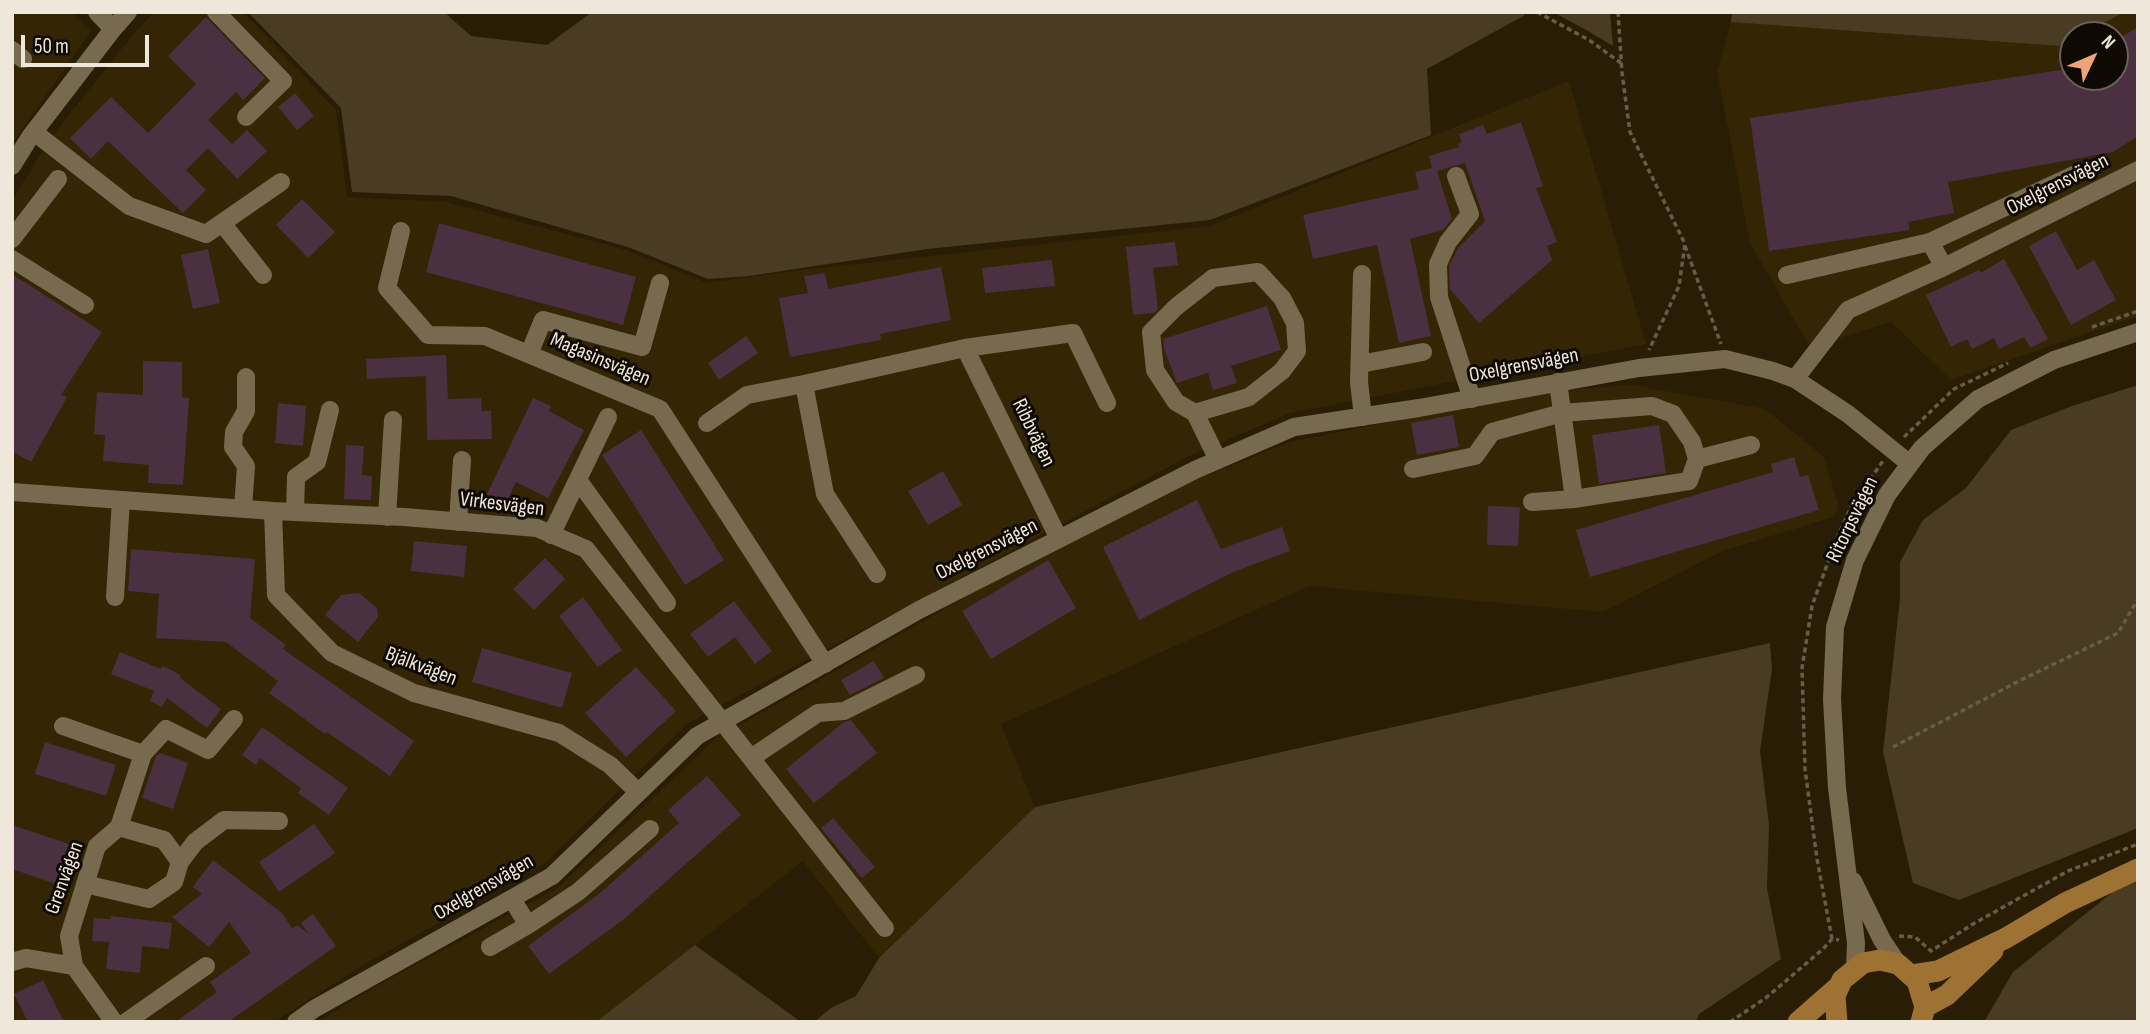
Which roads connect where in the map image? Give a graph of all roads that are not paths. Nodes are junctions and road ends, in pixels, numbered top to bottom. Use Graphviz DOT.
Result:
graph roads {
  1 [pos="97,12"];
  2 [pos="128,12"];
  3 [pos="216,12"];
  4 [pos="113,29"];
  5 [pos="246,117"];
  6 [pos="34,132"];
  7 [pos="12,166"];
  8 [pos="2138,170"];
  9 [pos="2076,174"];
  10 [pos="1455,176"];
  11 [pos="58,179"];
  12 [pos="281,181"];
  13 [pos="222,223"];
  14 [pos="401,231"];
  15 [pos="12,239"];
  16 [pos="1930,242"];
  17 [pos="12,259"];
  18 [pos="1944,267"];
  19 [pos="1362,274"];
  20 [pos="263,275"];
  21 [pos="1787,275"];
  22 [pos="660,283"];
  23 [pos="85,305"];
  24 [pos="2138,332"];
  25 [pos="965,348"];
  26 [pos="1423,352"];
  27 [pos="528,354"];
  28 [pos="1360,364"];
  29 [pos="246,377"];
  30 [pos="1795,379"];
  31 [pos="1558,383"];
  32 [pos="804,384"];
  33 [pos="1472,398"];
  34 [pos="1107,403"];
  35 [pos="330,410"];
  36 [pos="1195,413"];
  37 [pos="1562,413"];
  38 [pos="608,417"];
  39 [pos="1363,417"];
  40 [pos="393,420"];
  41 [pos="707,423"];
  42 [pos="1751,445"];
  43 [pos="1697,459"];
  44 [pos="462,460"];
  45 [pos="1218,460"];
  46 [pos="1910,464"];
  47 [pos="1413,468"];
  48 [pos="578,480"];
  49 [pos="14,495"];
  50 [pos="1574,499"];
  51 [pos="121,500"];
  52 [pos="1532,502"];
  53 [pos="243,509"];
  54 [pos="273,511"];
  55 [pos="295,512"];
  56 [pos="387,517"];
  57 [pos="458,522"];
  58 [pos="551,535"];
  59 [pos="1059,539"];
  60 [pos="877,574"];
  61 [pos="115,597"];
  62 [pos="667,603"];
  63 [pos="825,664"];
  64 [pos="916,675"];
  65 [pos="234,719"];
  66 [pos="722,722"];
  67 [pos="63,726"];
  68 [pos="143,754"];
  69 [pos="751,758"];
  70 [pos="638,792"];
  71 [pos="279,821"];
  72 [pos="119,827"];
  73 [pos="650,829"];
  74 [pos="180,862"];
  75 [pos="1845,864"];
  76 [pos="2138,869"];
  77 [pos="85,884"];
  78 [pos="512,899"];
  79 [pos="528,925"];
  80 [pos="885,928"];
  81 [pos="2006,939"];
  82 [pos="490,947"];
  83 [pos="12,962"];
  84 [pos="74,966"];
  85 [pos="206,966"];
  86 [pos="1855,967"];
  87 [pos="1905,969"];
  88 [pos="1838,987"];
  89 [pos="1923,1014"];
  90 [pos="315,1015"];
  91 [pos="114,1022"];
  92 [pos="126,1022"];
  93 [pos="296,1022"];
  94 [pos="1798,1022"];
  95 [pos="1837,1022"];
  1 -- 4 [label="street"];
  2 -- 4 [label="street"];
  3 -- 5 [label="street"];
  4 -- 6 [label="street"];
  6 -- 7 [label="street"];
  6 -- 13 [label="street"];
  8 -- 18 [label="street, Oxelgrensvägen"];
  9 -- 16 [label="street"];
  10 -- 33 [label="street"];
  11 -- 15 [label="street"];
  12 -- 13 [label="street"];
  13 -- 20 [label="street"];
  14 -- 27 [label="street, Magasinsvägen"];
  16 -- 18 [label="street"];
  16 -- 21 [label="street"];
  17 -- 23 [label="street"];
  18 -- 30 [label="street, Oxelgrensvägen"];
  19 -- 28 [label="street"];
  22 -- 27 [label="street"];
  24 -- 46 [label="street, Ritorpsvägen"];
  25 -- 32 [label="street"];
  25 -- 34 [label="street"];
  25 -- 59 [label="street, Ribbvägen"];
  26 -- 28 [label="street"];
  27 -- 63 [label="street, Magasinsvägen"];
  28 -- 39 [label="street"];
  29 -- 53 [label="street"];
  30 -- 31 [label="street, Oxelgrensvägen"];
  30 -- 46 [label="street, Oxelgrensvägen"];
  31 -- 33 [label="street, Oxelgrensvägen"];
  31 -- 37 [label="street"];
  32 -- 41 [label="street"];
  32 -- 60 [label="street"];
  33 -- 39 [label="street, Oxelgrensvägen"];
  35 -- 55 [label="street"];
  36 -- 36 [label="street"];
  36 -- 45 [label="street"];
  37 -- 43 [label="street"];
  37 -- 47 [label="street"];
  37 -- 50 [label="street"];
  38 -- 48 [label="street"];
  39 -- 45 [label="street, Oxelgrensvägen"];
  40 -- 56 [label="street"];
  42 -- 43 [label="street"];
  43 -- 50 [label="street"];
  44 -- 57 [label="street"];
  45 -- 59 [label="street, Oxelgrensvägen"];
  46 -- 75 [label="street, Ritorpsvägen"];
  48 -- 58 [label="street"];
  48 -- 62 [label="street"];
  49 -- 51 [label="street, Virkesvägen"];
  50 -- 52 [label="street"];
  51 -- 53 [label="street, Virkesvägen"];
  51 -- 61 [label="street"];
  53 -- 54 [label="street, Virkesvägen"];
  54 -- 55 [label="street, Virkesvägen"];
  54 -- 70 [label="street, Bjälkvägen"];
  55 -- 56 [label="street, Virkesvägen"];
  56 -- 57 [label="street, Virkesvägen"];
  57 -- 58 [label="street, Virkesvägen"];
  58 -- 66 [label="street, Virkesvägen"];
  59 -- 63 [label="street, Oxelgrensvägen"];
  63 -- 66 [label="street, Oxelgrensvägen"];
  64 -- 69 [label="street"];
  65 -- 68 [label="street"];
  66 -- 69 [label="street, Virkesvägen"];
  66 -- 70 [label="street, Oxelgrensvägen"];
  67 -- 68 [label="street"];
  68 -- 72 [label="street"];
  69 -- 80 [label="street, Virkesvägen"];
  70 -- 78 [label="street, Oxelgrensvägen"];
  71 -- 74 [label="street"];
  72 -- 74 [label="street"];
  72 -- 77 [label="street, Grenvägen"];
  73 -- 79 [label="street"];
  74 -- 77 [label="street"];
  75 -- 86 [label="street, Ritorpsvägen"];
  75 -- 87 [label="street, Ritorpsvägen"];
  76 -- 81 [label="main road"];
  77 -- 84 [label="street, Grenvägen"];
  78 -- 79 [label="street"];
  78 -- 90 [label="street, Oxelgrensvägen"];
  79 -- 82 [label="street"];
  81 -- 87 [label="main road"];
  81 -- 89 [label="main road"];
  83 -- 84 [label="street"];
  84 -- 91 [label="street, Grenvägen"];
  85 -- 92 [label="street"];
  86 -- 87 [label="main road"];
  86 -- 88 [label="main road"];
  87 -- 89 [label="main road"];
  88 -- 94 [label="main road"];
  88 -- 95 [label="main road"];
  90 -- 93 [label="street, Oxelgrensvägen"];
}
